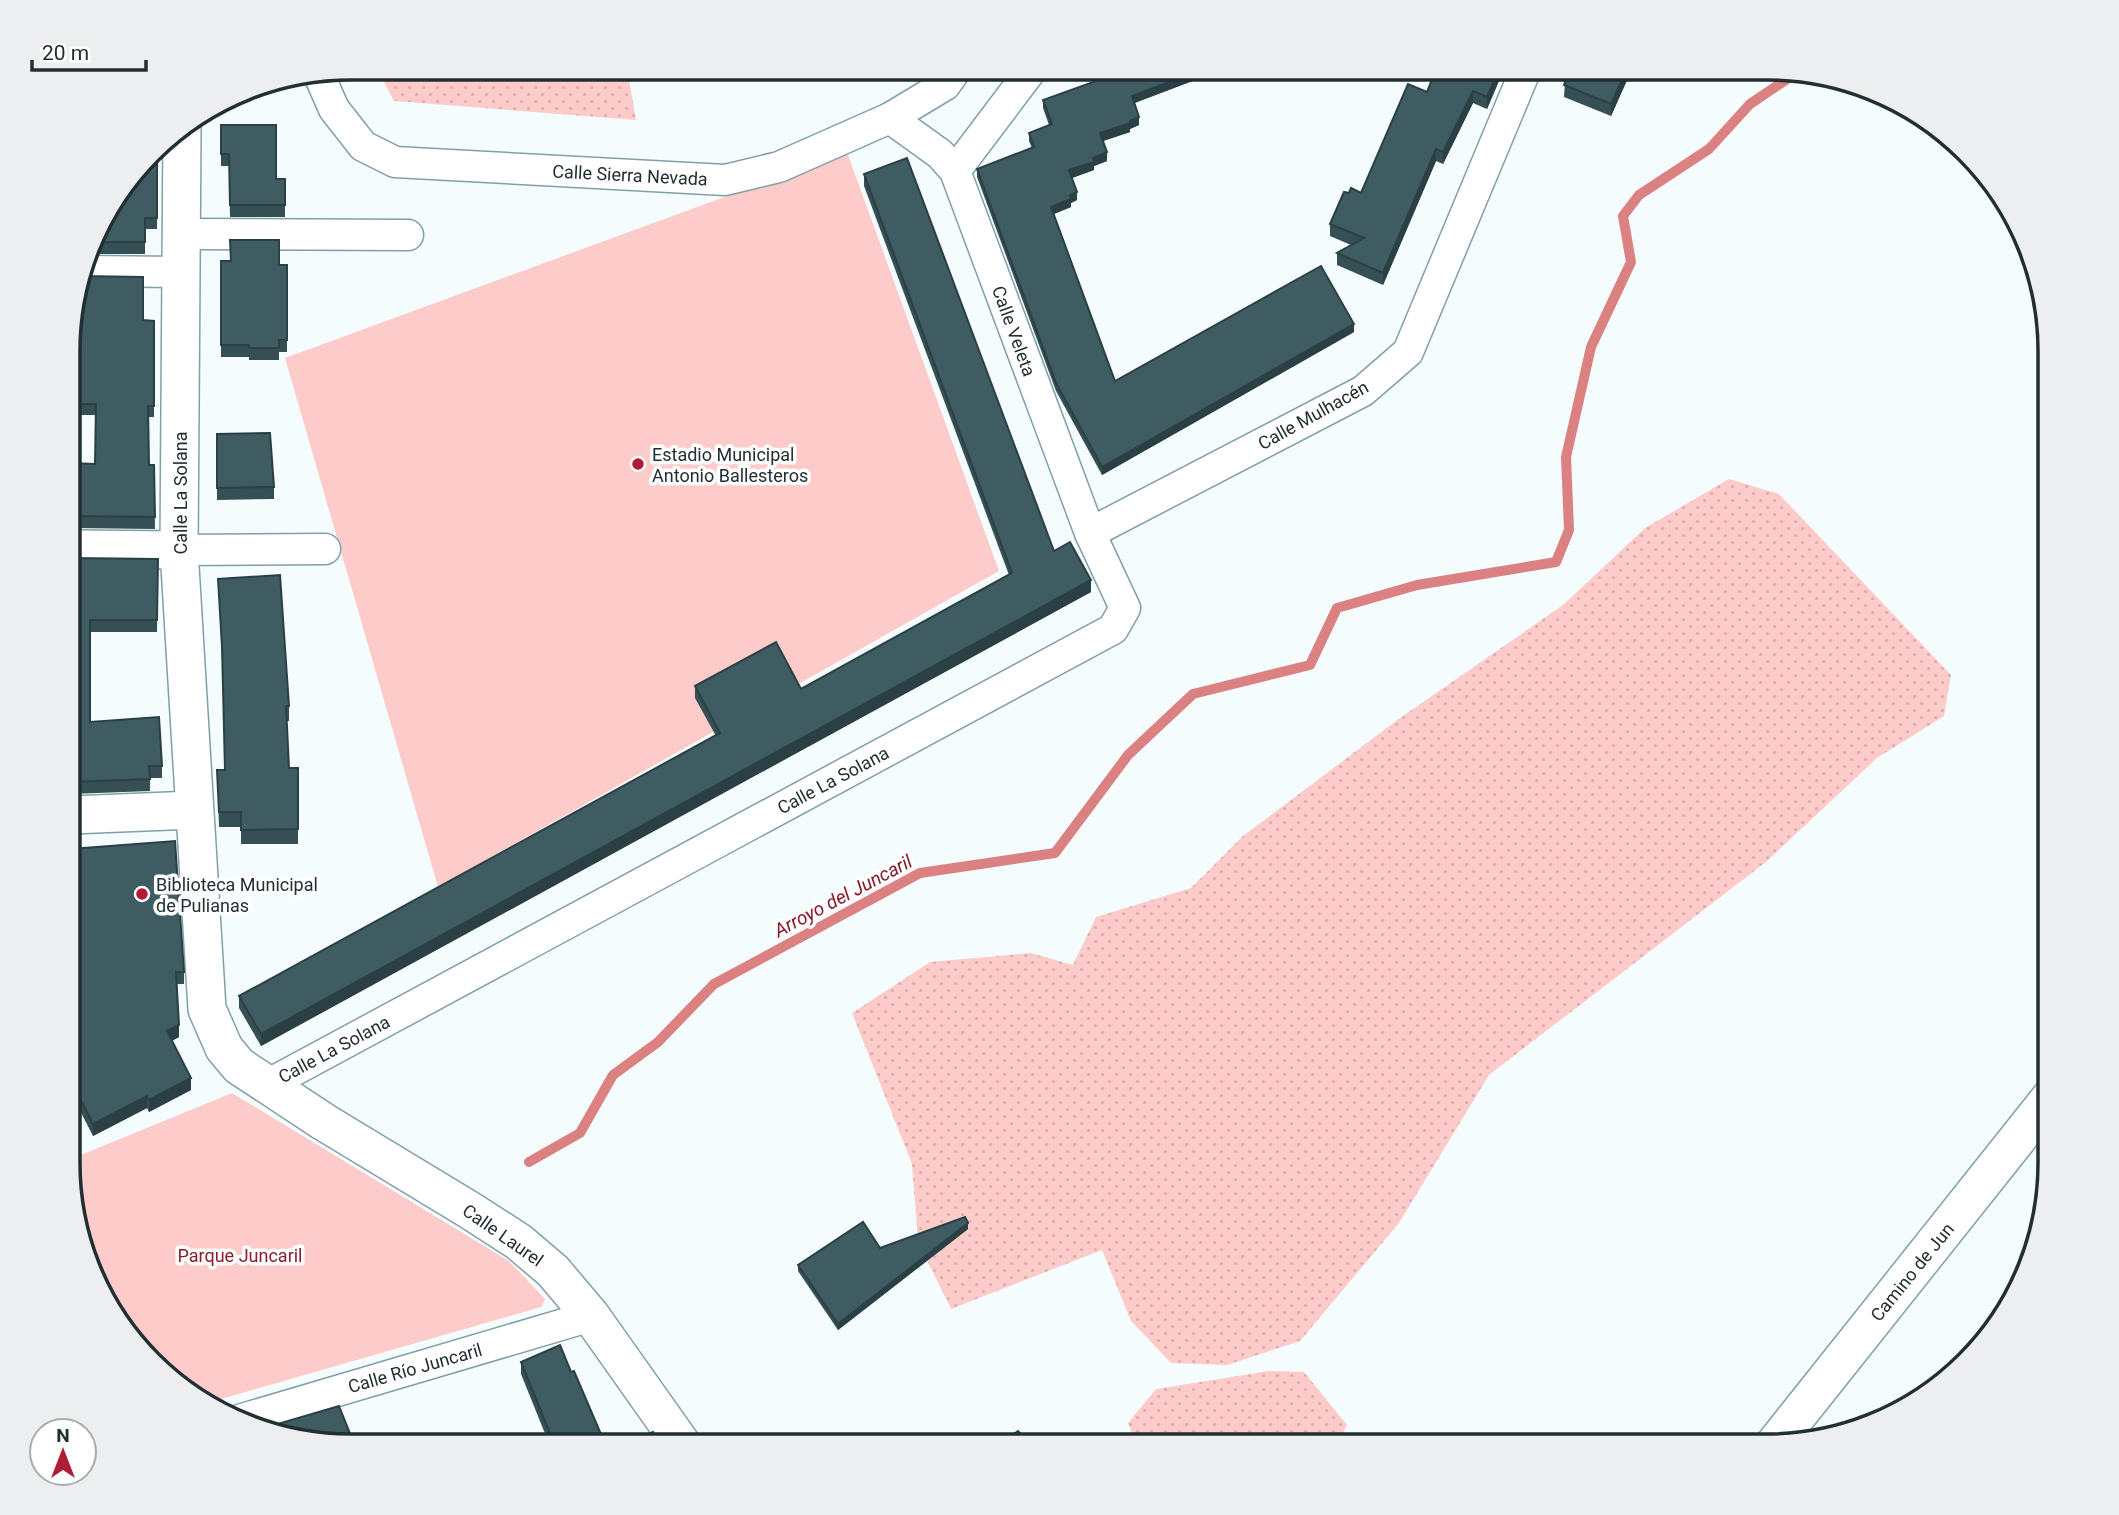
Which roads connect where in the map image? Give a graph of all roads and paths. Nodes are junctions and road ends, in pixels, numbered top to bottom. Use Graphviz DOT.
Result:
graph roads {
  1 [pos="949,80"];
  2 [pos="1024,80"];
  3 [pos="1521,80"];
  4 [pos="322,82"];
  5 [pos="890,118"];
  6 [pos="182,140"];
  7 [pos="955,171"];
  8 [pos="182,234"];
  9 [pos="408,235"];
  10 [pos="93,271"];
  11 [pos="181,272"];
  12 [pos="1090,533"];
  13 [pos="80,549"];
  14 [pos="325,549"];
  15 [pos="179,550"];
  16 [pos="1125,608"];
  17 [pos="194,810"];
  18 [pos="80,815"];
  19 [pos="267,1085"];
  20 [pos="2038,1113"];
  21 [pos="591,1316"];
  22 [pos="253,1416"];
  23 [pos="675,1434"];
  24 [pos="1783,1434"];
  1 -- 5 [label="street, Calle Sierra Nevada"];
  2 -- 7 [label="street"];
  3 -- 12 [label="street, Calle Mulhacén"];
  4 -- 5 [label="street, Calle Sierra Nevada"];
  5 -- 7 [label="street"];
  6 -- 8 [label="street, Calle La Solana"];
  7 -- 12 [label="street, Calle Veleta"];
  8 -- 9 [label="street"];
  8 -- 11 [label="street, Calle La Solana"];
  10 -- 11 [label="street"];
  11 -- 15 [label="street, Calle La Solana"];
  12 -- 16 [label="street, Calle Veleta"];
  13 -- 15 [label="street"];
  14 -- 15 [label="street"];
  15 -- 17 [label="street, Calle La Solana"];
  16 -- 19 [label="street, Calle La Solana"];
  17 -- 18 [label="street"];
  17 -- 19 [label="street, Calle La Solana"];
  19 -- 21 [label="street, Calle Laurel"];
  20 -- 24 [label="street, Camino de Jun"];
  21 -- 22 [label="street, Calle Río Juncaril"];
  21 -- 23 [label="street, Calle Laurel"];
}
